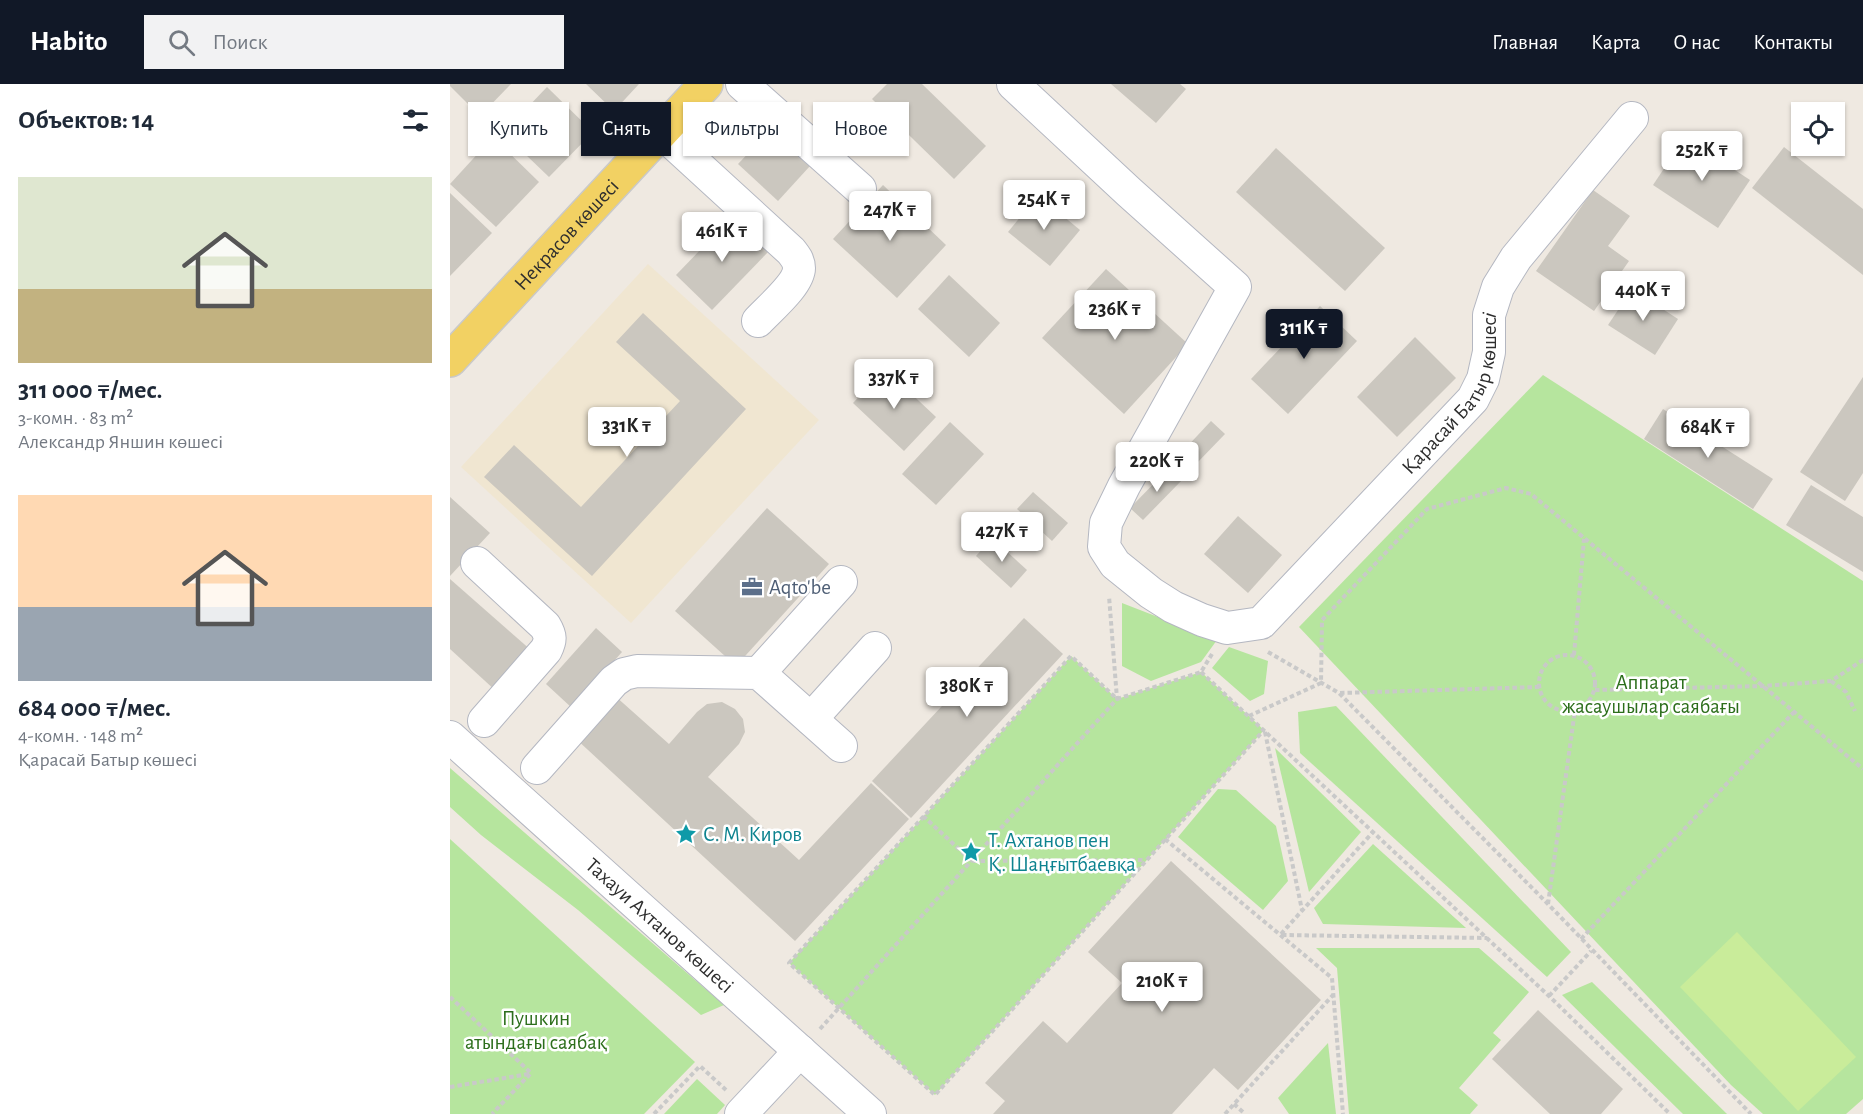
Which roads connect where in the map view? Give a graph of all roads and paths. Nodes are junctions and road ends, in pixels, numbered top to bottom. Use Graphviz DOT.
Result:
graph roads {
  1 [pos="706,84"];
  2 [pos="742,84"];
  3 [pos="1012,84"];
  4 [pos="1632,118"];
  5 [pos="671,122"];
  6 [pos="671,140"];
  7 [pos="640,156"];
  8 [pos="860,189"];
  9 [pos="758,321"];
  10 [pos="450,360"];
  11 [pos="1584,538"];
  12 [pos="477,562"];
  13 [pos="1115,564"];
  14 [pos="841,582"];
  15 [pos="1227,628"];
  16 [pos="875,648"];
  17 [pos="1574,655"];
  18 [pos="1863,660"];
  19 [pos="1201,672"];
  20 [pos="759,673"];
  21 [pos="1831,681"];
  22 [pos="1321,683"];
  23 [pos="1762,686"];
  24 [pos="1539,687"];
  25 [pos="1595,690"];
  26 [pos="1339,693"];
  27 [pos="1117,699"];
  28 [pos="1575,710"];
  29 [pos="1855,711"];
  30 [pos="1794,712"];
  31 [pos="1249,716"];
  32 [pos="811,719"];
  33 [pos="484,722"];
  34 [pos="1264,730"];
  35 [pos="450,737"];
  36 [pos="841,746"];
  37 [pos="537,768"];
  38 [pos="1863,769"];
  39 [pos="923,816"];
  40 [pos="1373,832"];
  41 [pos="1165,839"];
  42 [pos="1146,860"];
  43 [pos="972,861"];
  44 [pos="1548,904"];
  45 [pos="1302,910"];
  46 [pos="1281,935"];
  47 [pos="1487,938"];
  48 [pos="1581,939"];
  49 [pos="1591,951"];
  50 [pos="1333,995"];
  51 [pos="1549,996"];
  52 [pos="450,997"];
  53 [pos="839,1009"];
  54 [pos="800,1051"];
  55 [pos="531,1073"];
  56 [pos="450,1088"];
  57 [pos="1234,1104"];
  58 [pos="744,1111"];
  59 [pos="492,1114"];
  60 [pos="654,1114"];
  61 [pos="870,1114"];
  62 [pos="1225,1114"];
  63 [pos="1245,1114"];
  64 [pos="1343,1114"];
  65 [pos="1670,1114"];
  66 [pos="1752,1114"];
  1 -- 5 [label="main road, Некрасов көшесі"];
  2 -- 8 [label="street"];
  3 -- 13 [label="street"];
  4 -- 15 [label="street, Қарасай Батыр көшесі"];
  6 -- 9 [label="street"];
  7 -- 10 [label="main road, Некрасов көшесі"];
  11 -- 17 [label="path"];
  11 -- 22 [label="path"];
  11 -- 23 [label="path"];
  12 -- 33 [label="street"];
  13 -- 15 [label="street"];
  13 -- 27 [label="path"];
  14 -- 20 [label="street"];
  15 -- 19 [label="path"];
  15 -- 22 [label="path"];
  16 -- 32 [label="street"];
  17 -- 24 [label="path"];
  17 -- 25 [label="path"];
  18 -- 21 [label="path"];
  19 -- 27 [label="path"];
  19 -- 31 [label="path"];
  20 -- 32 [label="street"];
  20 -- 37 [label="street"];
  21 -- 23 [label="path"];
  21 -- 29 [label="path"];
  22 -- 26 [label="path"];
  22 -- 31 [label="path"];
  23 -- 25 [label="path"];
  23 -- 30 [label="path"];
  24 -- 26 [label="path"];
  24 -- 28 [label="path"];
  25 -- 28 [label="path"];
  26 -- 44 [label="path"];
  27 -- 39 [label="path"];
  27 -- 43 [label="path"];
  28 -- 44 [label="path"];
  30 -- 38 [label="path"];
  30 -- 48 [label="path"];
  31 -- 34 [label="path"];
  32 -- 36 [label="street"];
  34 -- 40 [label="path"];
  34 -- 41 [label="path"];
  34 -- 45 [label="path"];
  35 -- 54 [label="street, Тахауи Ахтанов көшесі"];
  39 -- 43 [label="path"];
  39 -- 53 [label="path"];
  40 -- 45 [label="path"];
  40 -- 47 [label="path"];
  41 -- 42 [label="path"];
  41 -- 46 [label="path"];
  42 -- 43 [label="path"];
  42 -- 53 [label="path"];
  43 -- 53 [label="path"];
  44 -- 48 [label="path"];
  45 -- 46 [label="path"];
  46 -- 47 [label="path"];
  46 -- 50 [label="path"];
  47 -- 51 [label="path"];
  48 -- 49 [label="path"];
  49 -- 51 [label="path"];
  49 -- 66 [label="path"];
  50 -- 57 [label="path"];
  50 -- 64 [label="path"];
  51 -- 65 [label="path"];
  52 -- 55 [label="path"];
  54 -- 58 [label="street"];
  54 -- 61 [label="street, Тахауи Ахтанов көшесі"];
  55 -- 56 [label="path"];
  55 -- 59 [label="path"];
  57 -- 62 [label="path"];
  57 -- 63 [label="path"];
  58 -- 60 [label="path"];
}
